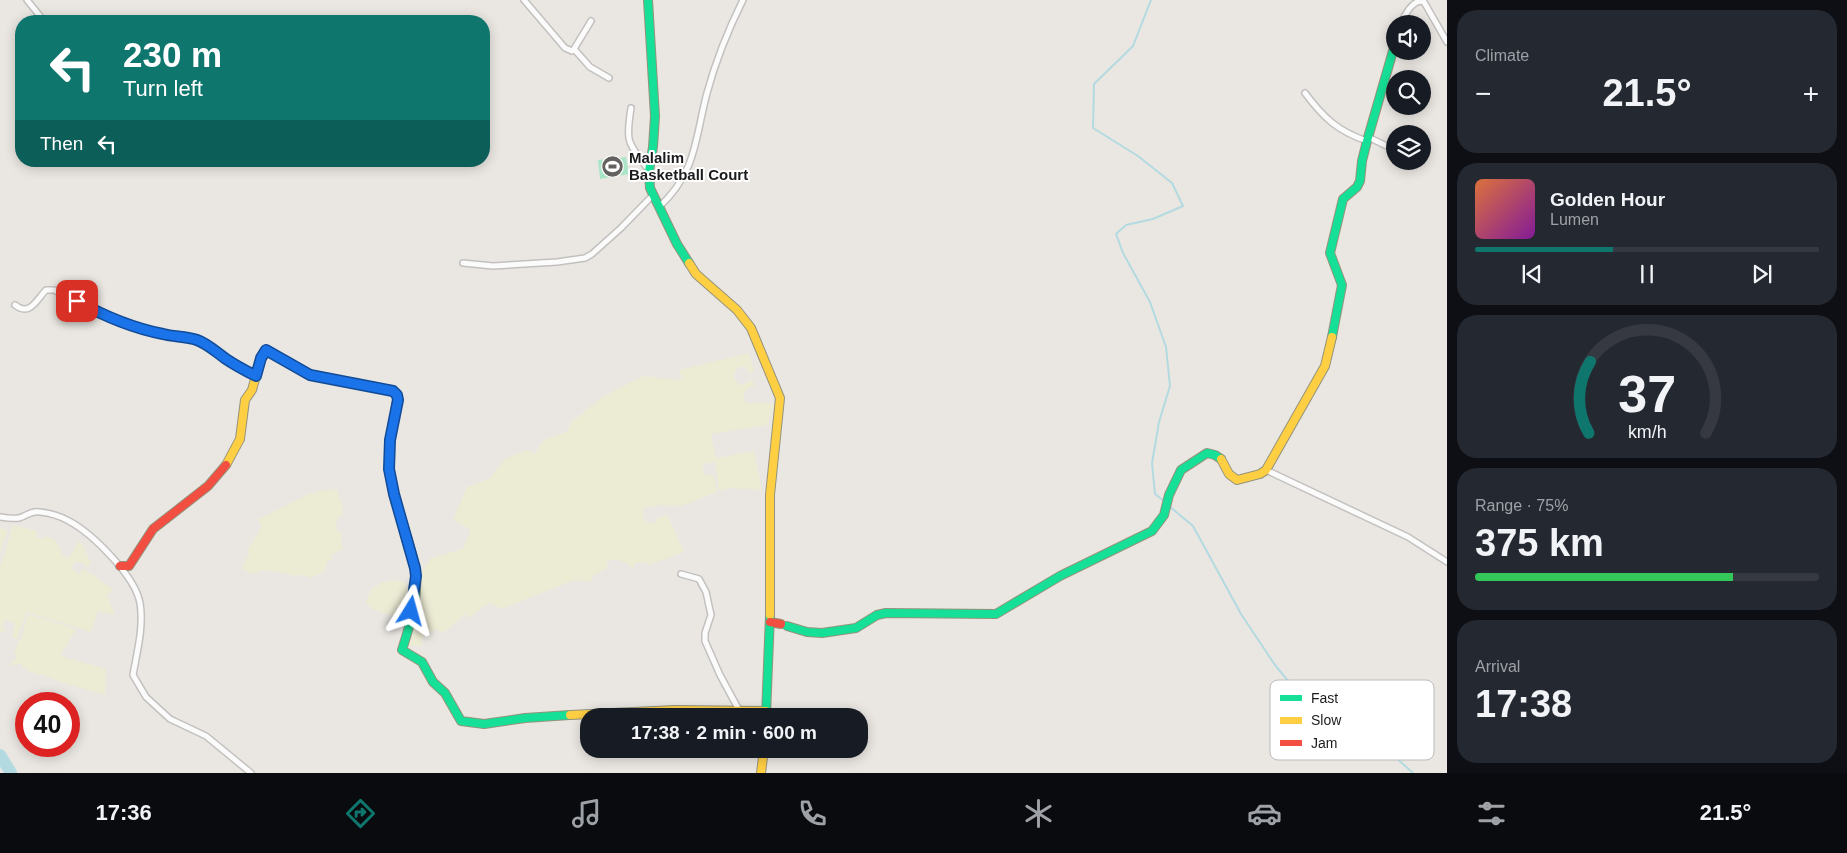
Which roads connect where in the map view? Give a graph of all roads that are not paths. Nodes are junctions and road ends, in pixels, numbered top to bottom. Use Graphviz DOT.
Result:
graph roads {
  1 [pos="28,0"];
  2 [pos="524,0"];
  3 [pos="648,0"];
  4 [pos="743,0"];
  5 [pos="39,15"];
  6 [pos="1405,15"];
  7 [pos="591,21"];
  8 [pos="1447,42"];
  9 [pos="574,49"];
  10 [pos="1390,60"];
  11 [pos="610,78"];
  12 [pos="1305,93"];
  13 [pos="631,108"];
  14 [pos="1368,139"];
  15 [pos="1386,146"];
  16 [pos="649,171"];
  17 [pos="653,195"];
  18 [pos="659,207"];
  19 [pos="463,263"];
  20 [pos="15,305"];
  21 [pos="256,376"];
  22 [pos="1266,470"];
  23 [pos="0,517"];
  24 [pos="1447,562"];
  25 [pos="120,566"];
  26 [pos="681,574"];
  27 [pos="770,622"];
  28 [pos="738,708"];
  29 [pos="766,708"];
  30 [pos="580,715"];
  31 [pos="763,758"];
  32 [pos="251,773"];
  33 [pos="761,773"];
  1 -- 5 [label="street"];
  2 -- 9 [label="street"];
  3 -- 16 [label="street"];
  4 -- 18 [label="street"];
  6 -- 8 [label="street"];
  7 -- 9 [label="street"];
  9 -- 11 [label="street"];
  10 -- 14 [label="street"];
  12 -- 14 [label="street"];
  13 -- 16 [label="street"];
  14 -- 15 [label="street"];
  14 -- 22 [label="street"];
  16 -- 17 [label="street"];
  17 -- 18 [label="street"];
  17 -- 19 [label="street"];
  18 -- 27 [label="street"];
  20 -- 21 [label="street"];
  21 -- 25 [label="street"];
  21 -- 30 [label="street"];
  22 -- 24 [label="street"];
  22 -- 27 [label="street"];
  23 -- 25 [label="street"];
  25 -- 32 [label="street"];
  26 -- 28 [label="street"];
  27 -- 29 [label="street"];
  31 -- 33 [label="street"];
}
